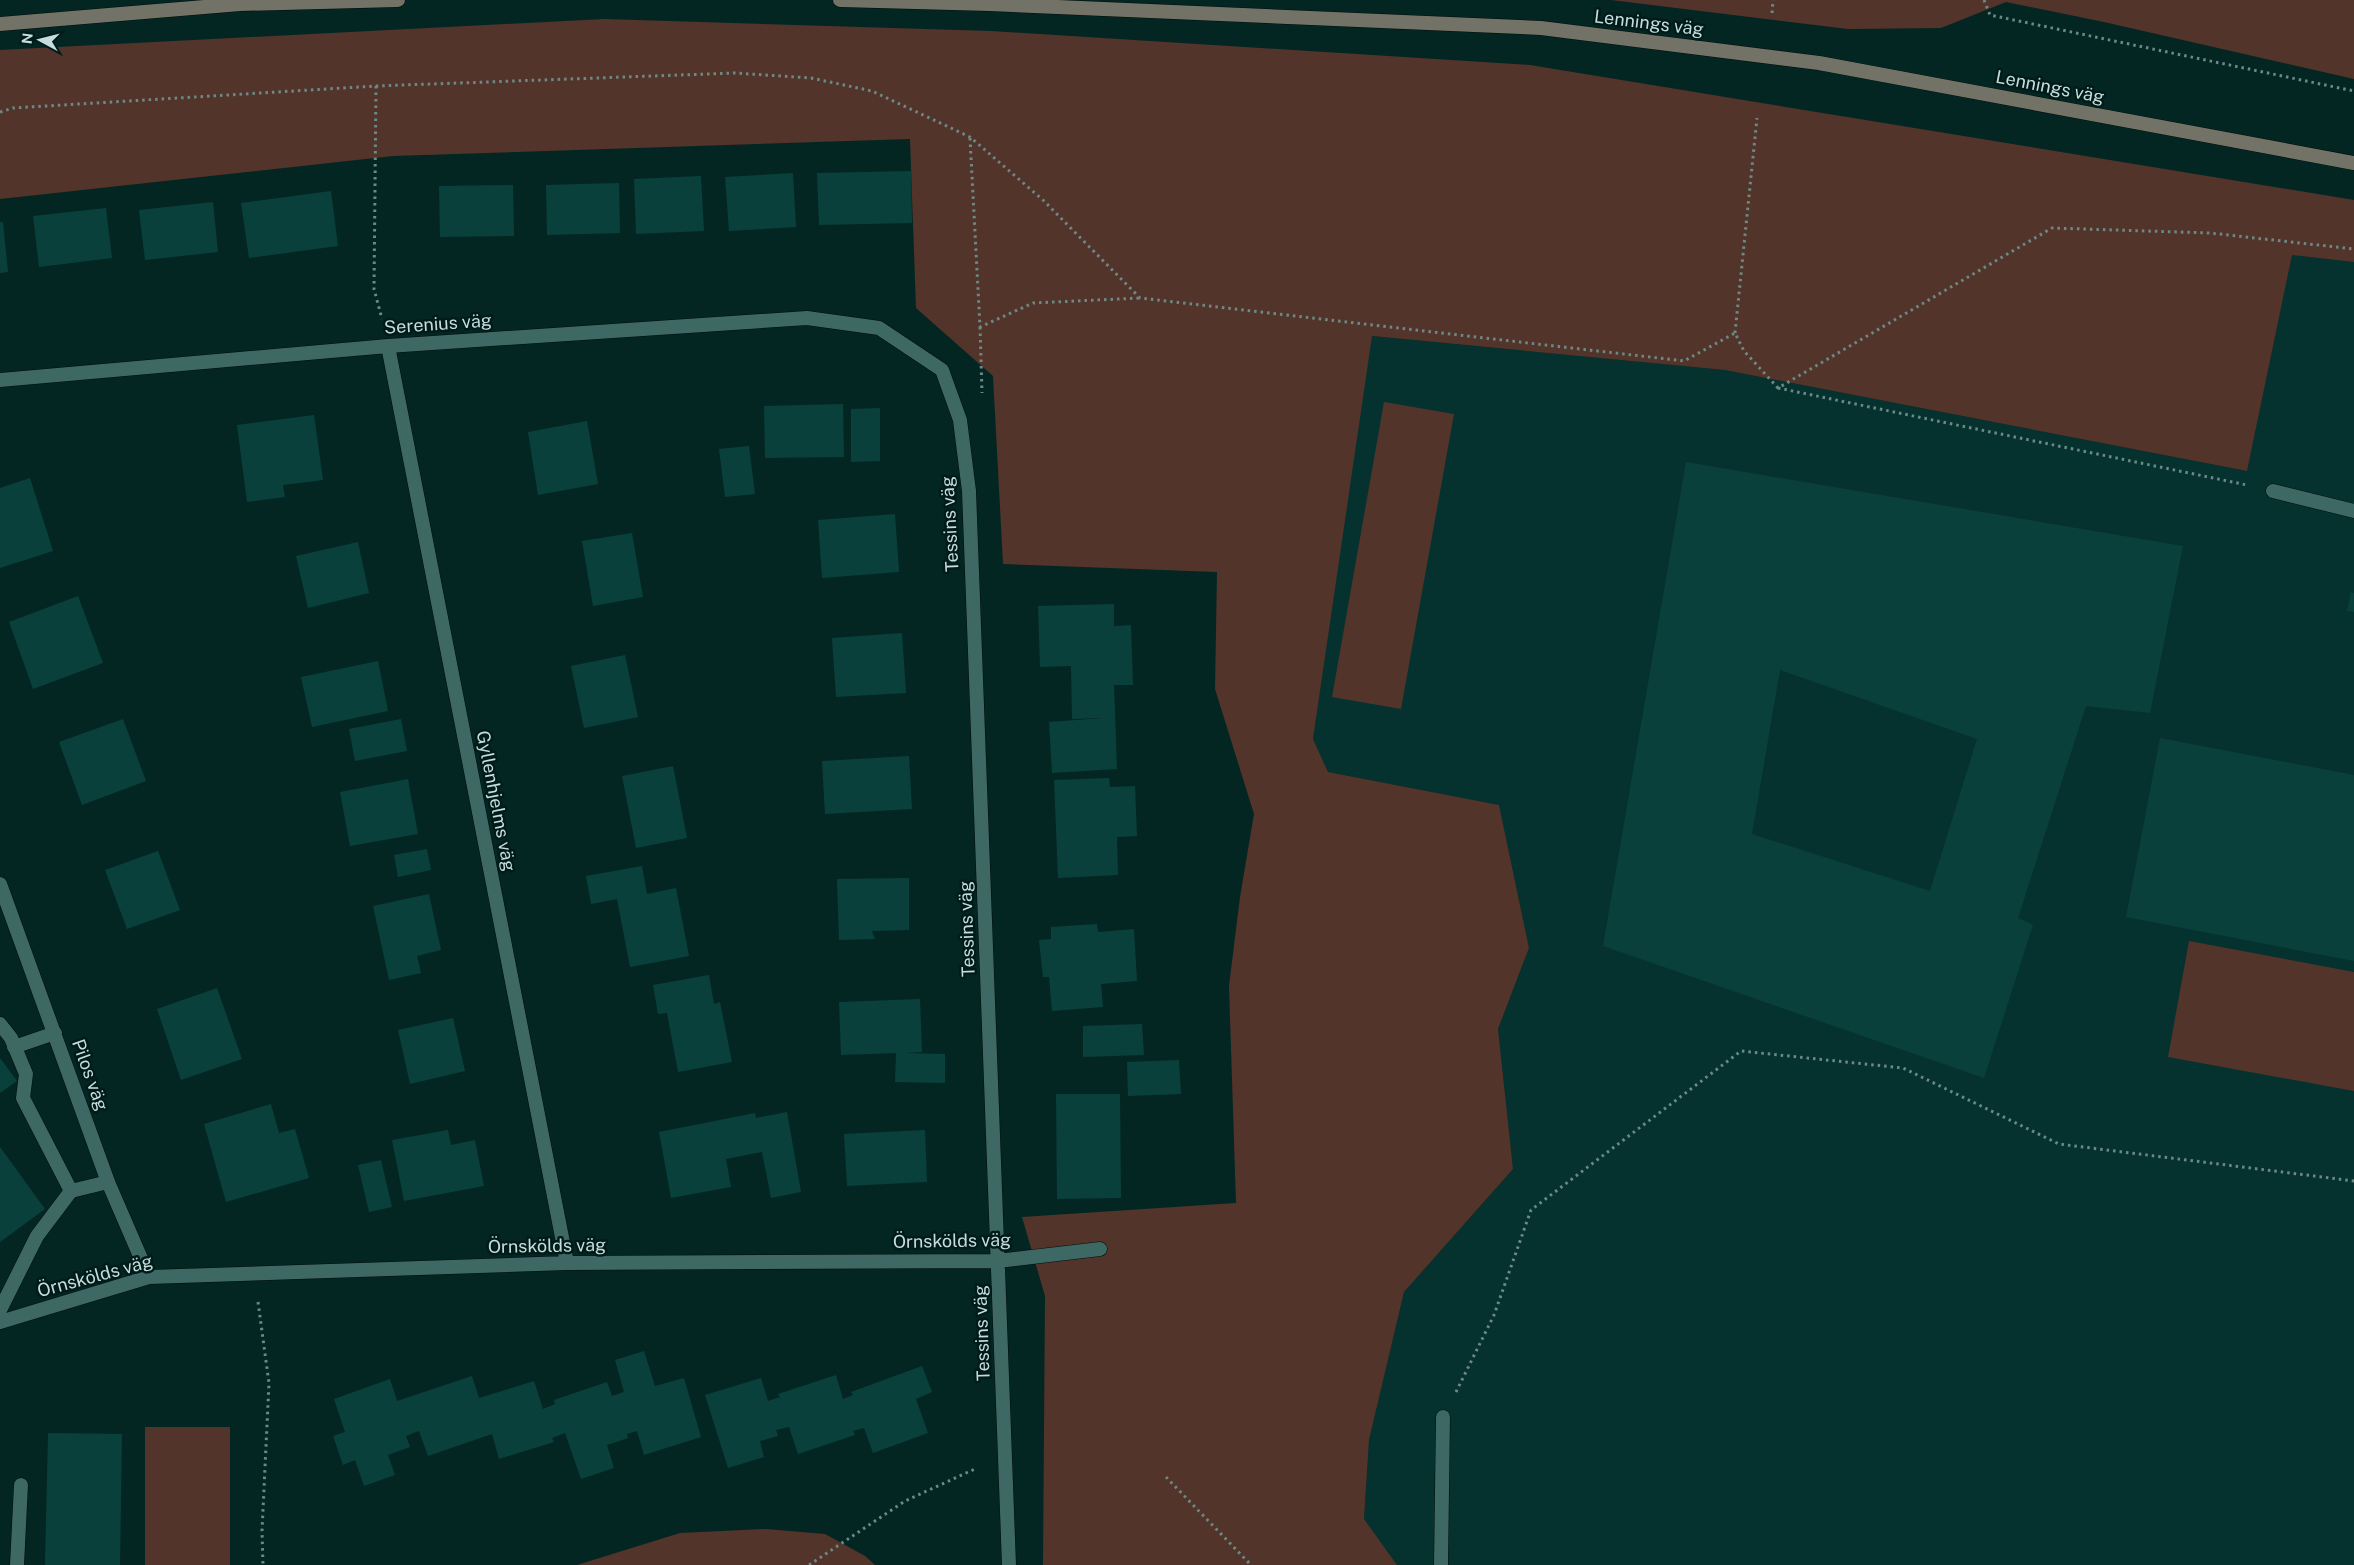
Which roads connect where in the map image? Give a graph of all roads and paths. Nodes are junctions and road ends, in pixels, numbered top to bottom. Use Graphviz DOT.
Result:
graph roads {
  1 [pos="398,0"];
  2 [pos="840,0"];
  3 [pos="1773,0"];
  4 [pos="1984,0"];
  5 [pos="1772,12"];
  6 [pos="0,24"];
  7 [pos="376,86"];
  8 [pos="2354,91"];
  9 [pos="0,112"];
  10 [pos="1757,118"];
  11 [pos="970,137"];
  12 [pos="2354,163"];
  13 [pos="2354,249"];
  14 [pos="1140,298"];
  15 [pos="879,328"];
  16 [pos="1735,333"];
  17 [pos="388,346"];
  18 [pos="0,380"];
  19 [pos="1778,388"];
  20 [pos="2273,491"];
  21 [pos="2354,512"];
  22 [pos="0,884"];
  23 [pos="0,1024"];
  24 [pos="55,1033"];
  25 [pos="14,1047"];
  26 [pos="2354,1181"];
  27 [pos="108,1182"];
  28 [pos="71,1191"];
  29 [pos="1100,1249"];
  30 [pos="998,1261"];
  31 [pos="566,1264"];
  32 [pos="255,1274"];
  33 [pos="149,1277"];
  34 [pos="0,1310"];
  35 [pos="0,1322"];
  36 [pos="1443,1417"];
  37 [pos="1005,1455"];
  38 [pos="1166,1477"];
  39 [pos="21,1486"];
  40 [pos="17,1565"];
  41 [pos="263,1565"];
  42 [pos="810,1565"];
  43 [pos="1008,1565"];
  44 [pos="1251,1565"];
  45 [pos="1441,1565"];
  1 -- 6 [label="main road"];
  2 -- 12 [label="main road, Lennings väg"];
  3 -- 5 [label="path"];
  4 -- 8 [label="path"];
  7 -- 9 [label="path"];
  7 -- 11 [label="path"];
  7 -- 17 [label="path"];
  10 -- 16 [label="path"];
  11 -- 14 [label="path"];
  11 -- 14 [label="path"];
  13 -- 19 [label="path"];
  14 -- 16 [label="path"];
  15 -- 17 [label="street, Serenius väg"];
  15 -- 30 [label="street, Tessins väg"];
  16 -- 19 [label="path"];
  17 -- 18 [label="street, Serenius väg"];
  17 -- 31 [label="street, Gyllenhjelms väg"];
  19 -- 20 [label="path"];
  20 -- 21 [label="street"];
  22 -- 24 [label="street, Pilos väg"];
  23 -- 25 [label="street"];
  24 -- 25 [label="street"];
  24 -- 27 [label="street, Pilos väg"];
  25 -- 28 [label="street"];
  26 -- 36 [label="path"];
  27 -- 28 [label="street"];
  27 -- 33 [label="street, Pilos väg"];
  28 -- 34 [label="street"];
  29 -- 30 [label="street, Örnskölds väg"];
  30 -- 31 [label="street, Örnskölds väg"];
  30 -- 37 [label="street, Tessins väg"];
  31 -- 32 [label="street, Örnskölds väg"];
  32 -- 33 [label="street, Örnskölds väg"];
  32 -- 41 [label="path"];
  33 -- 35 [label="street, Örnskölds väg"];
  36 -- 45 [label="street"];
  37 -- 42 [label="path"];
  37 -- 43 [label="street, Tessins väg"];
  38 -- 44 [label="path"];
  39 -- 40 [label="street"];
}
